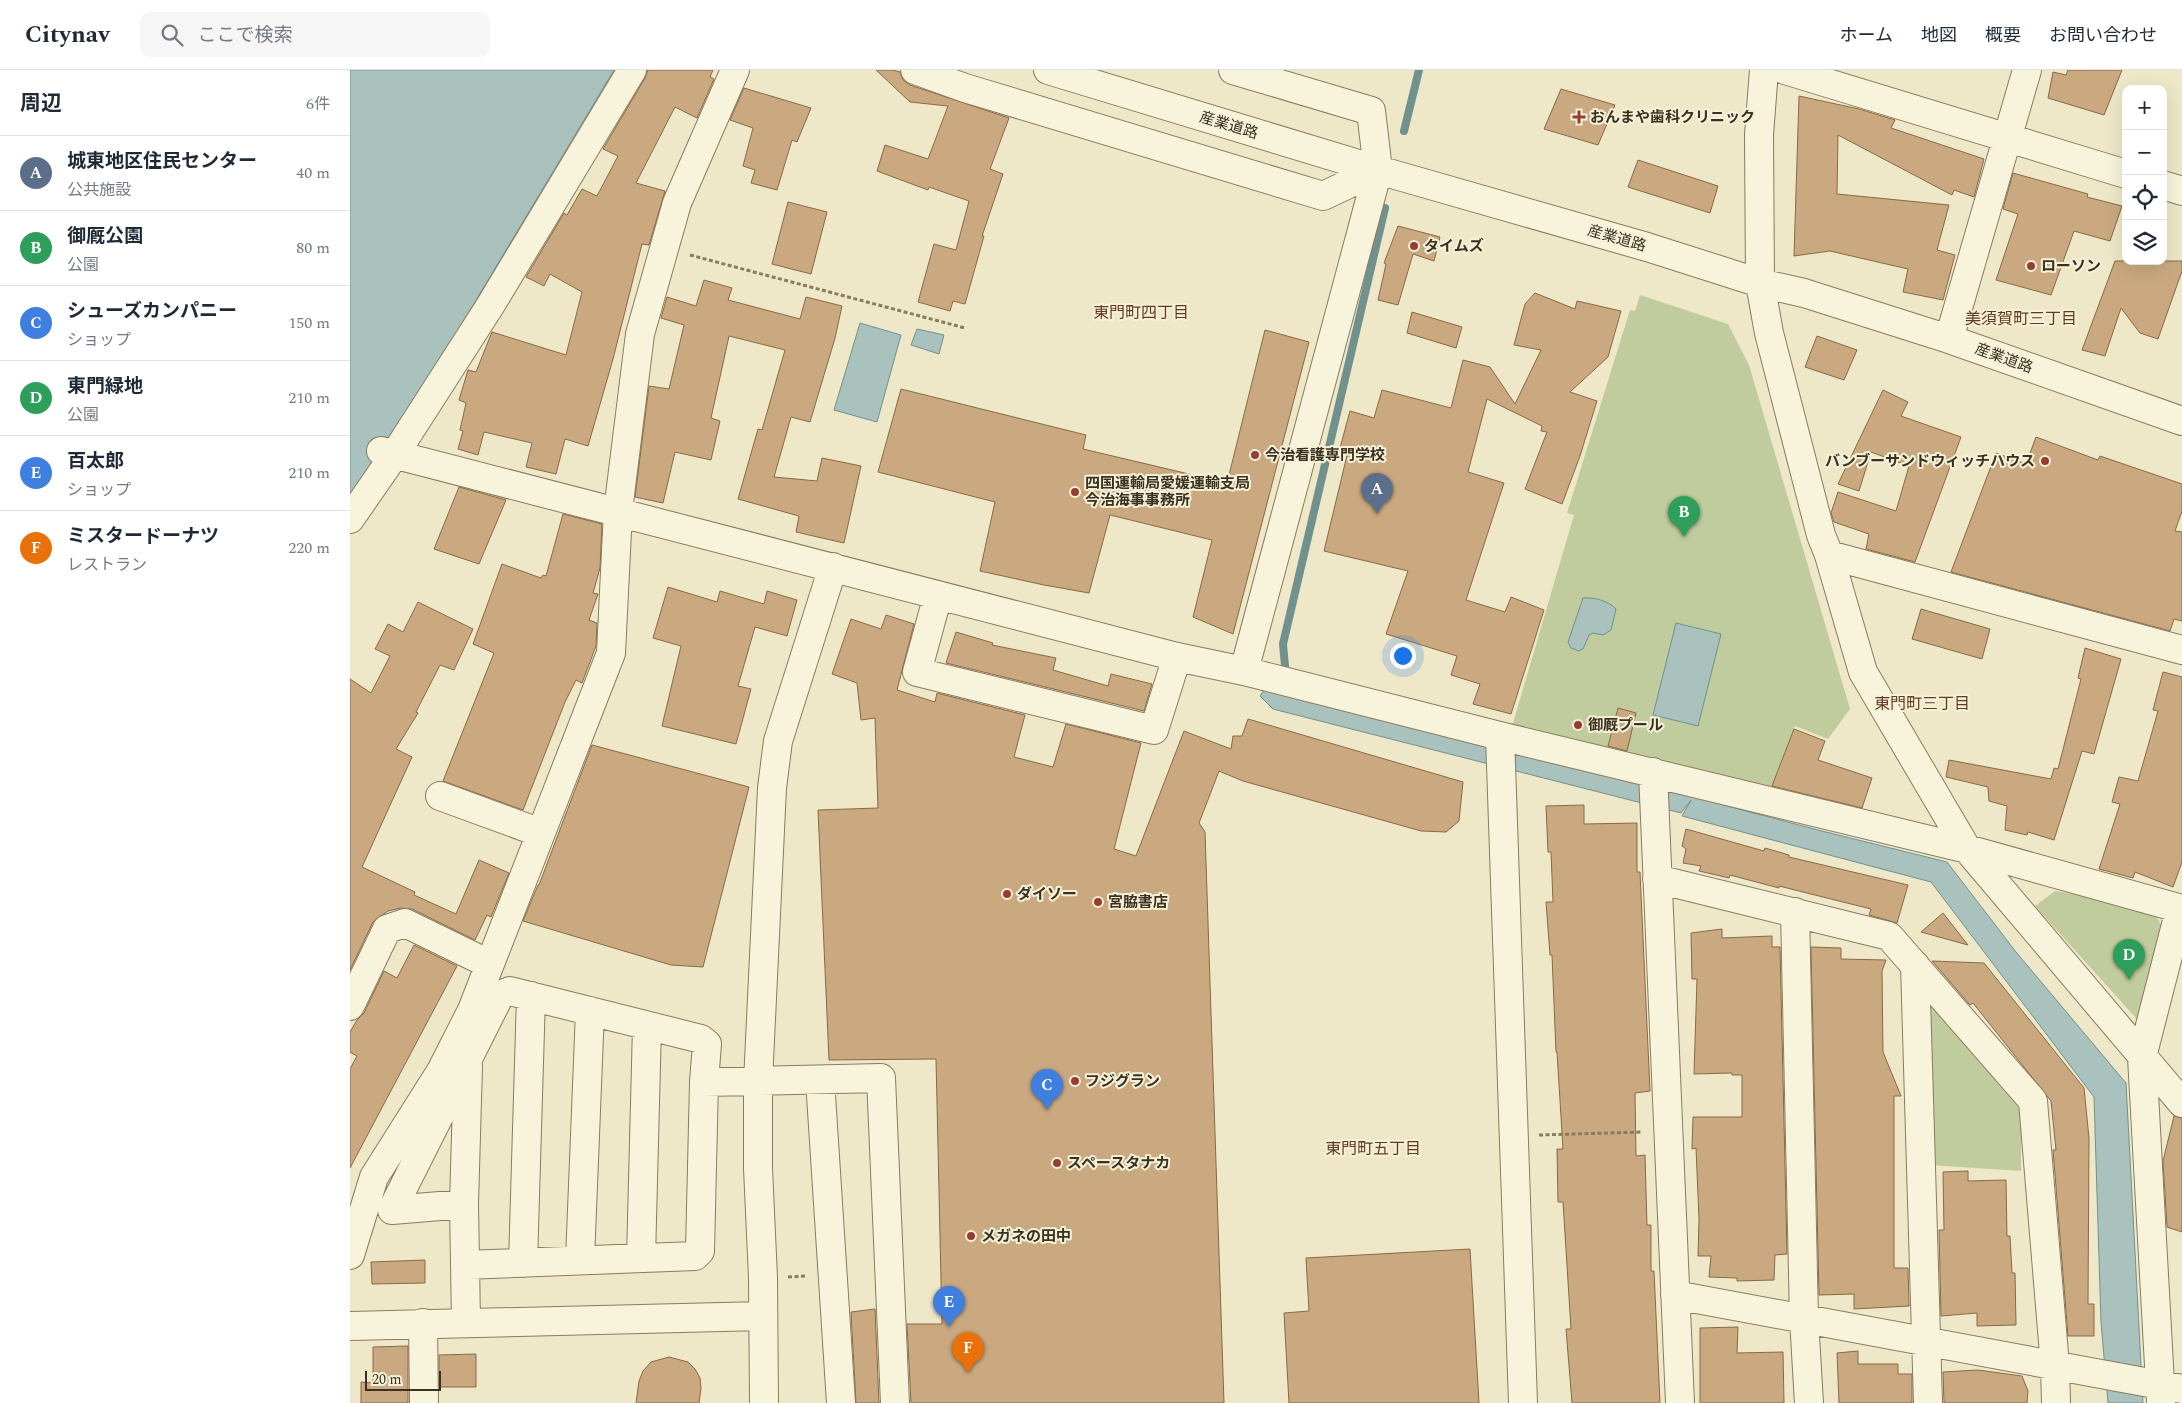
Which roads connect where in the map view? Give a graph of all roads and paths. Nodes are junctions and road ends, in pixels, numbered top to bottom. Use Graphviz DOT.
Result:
graph roads {
  1 [pos="632,70"];
  2 [pos="735,70"];
  3 [pos="915,70"];
  4 [pos="1048,70"];
  5 [pos="1233,70"];
  6 [pos="1764,70"];
  7 [pos="1785,70"];
  8 [pos="2027,70"];
  9 [pos="2007,137"];
  10 [pos="1378,170"];
  11 [pos="2122,173"];
  12 [pos="2167,186"];
  13 [pos="2182,191"];
  14 [pos="664,248"];
  15 [pos="1760,283"];
  16 [pos="965,328"];
  17 [pos="1949,338"];
  18 [pos="2182,420"];
  19 [pos="388,453"];
  20 [pos="618,511"];
  21 [pos="350,520"];
  22 [pos="1829,555"];
  23 [pos="833,567"];
  24 [pos="938,595"];
  25 [pos="2182,650"];
  26 [pos="1177,657"];
  27 [pos="1244,671"];
  28 [pos="1500,736"];
  29 [pos="1653,772"];
  30 [pos="440,796"];
  31 [pos="541,833"];
  32 [pos="1967,849"];
  33 [pos="1657,879"];
  34 [pos="2181,909"];
  35 [pos="1795,912"];
  36 [pos="489,964"];
  37 [pos="1915,965"];
  38 [pos="531,996"];
  39 [pos="350,1006"];
  40 [pos="590,1011"];
  41 [pos="647,1026"];
  42 [pos="2142,1057"];
  43 [pos="468,1058"];
  44 [pos="820,1080"];
  45 [pos="704,1082"];
  46 [pos="758,1082"];
  47 [pos="2182,1103"];
  48 [pos="1668,1132"];
  49 [pos="1514,1136"];
  50 [pos="464,1204"];
  51 [pos="351,1248"];
  52 [pos="640,1258"];
  53 [pos="580,1260"];
  54 [pos="523,1263"];
  55 [pos="465,1265"];
  56 [pos="1675,1295"];
  57 [pos="763,1316"];
  58 [pos="1804,1319"];
  59 [pos="466,1322"];
  60 [pos="423,1323"];
  61 [pos="350,1326"];
  62 [pos="1926,1342"];
  63 [pos="2055,1366"];
  64 [pos="2168,1392"];
  65 [pos="424,1403"];
  66 [pos="764,1403"];
  67 [pos="841,1403"];
  68 [pos="895,1403"];
  69 [pos="1524,1403"];
  70 [pos="1680,1403"];
  71 [pos="1809,1403"];
  72 [pos="1928,1403"];
  73 [pos="2056,1403"];
  1 -- 19 [label="street"];
  2 -- 14 [label="street"];
  3 -- 10 [label="street"];
  4 -- 10 [label="street, 産業道路"];
  5 -- 10 [label="street"];
  6 -- 15 [label="street"];
  7 -- 9 [label="street"];
  8 -- 9 [label="street"];
  9 -- 11 [label="street"];
  9 -- 17 [label="street"];
  10 -- 15 [label="street, 産業道路"];
  10 -- 27 [label="street"];
  12 -- 13 [label="street"];
  14 -- 16 [label="path"];
  14 -- 20 [label="street"];
  15 -- 17 [label="street, 産業道路"];
  15 -- 22 [label="street"];
  17 -- 18 [label="street, 産業道路"];
  19 -- 20 [label="street"];
  19 -- 21 [label="street"];
  20 -- 23 [label="street"];
  20 -- 31 [label="street"];
  22 -- 25 [label="street"];
  22 -- 32 [label="street"];
  23 -- 24 [label="street"];
  23 -- 46 [label="street"];
  24 -- 26 [label="street"];
  24 -- 26 [label="street"];
  26 -- 27 [label="street"];
  27 -- 28 [label="street"];
  28 -- 29 [label="street"];
  28 -- 49 [label="street"];
  29 -- 32 [label="street"];
  29 -- 33 [label="street"];
  30 -- 31 [label="street"];
  31 -- 36 [label="street"];
  32 -- 34 [label="street"];
  32 -- 42 [label="street"];
  33 -- 35 [label="street"];
  33 -- 48 [label="street"];
  34 -- 42 [label="street"];
  35 -- 37 [label="street"];
  35 -- 58 [label="street"];
  36 -- 39 [label="street"];
  36 -- 51 [label="street"];
  37 -- 62 [label="street"];
  37 -- 63 [label="street"];
  38 -- 40 [label="street"];
  38 -- 43 [label="street"];
  38 -- 54 [label="street"];
  40 -- 41 [label="street"];
  40 -- 53 [label="street"];
  41 -- 45 [label="street"];
  41 -- 52 [label="street"];
  42 -- 47 [label="street"];
  42 -- 64 [label="street"];
  43 -- 50 [label="street"];
  43 -- 50 [label="street"];
  44 -- 46 [label="street"];
  44 -- 67 [label="street"];
  44 -- 68 [label="street"];
  45 -- 46 [label="street"];
  45 -- 52 [label="street"];
  46 -- 57 [label="street"];
  48 -- 49 [label="path"];
  48 -- 56 [label="street"];
  49 -- 69 [label="street"];
  50 -- 55 [label="street"];
  52 -- 53 [label="street"];
  53 -- 54 [label="street"];
  54 -- 55 [label="street"];
  55 -- 59 [label="street"];
  56 -- 58 [label="street"];
  56 -- 70 [label="street"];
  57 -- 59 [label="street"];
  57 -- 66 [label="street"];
  58 -- 62 [label="street"];
  58 -- 71 [label="street"];
  59 -- 60 [label="street"];
  60 -- 61 [label="street"];
  60 -- 65 [label="street"];
  62 -- 63 [label="street"];
  62 -- 72 [label="street"];
  63 -- 64 [label="street"];
  63 -- 73 [label="street"];
}
